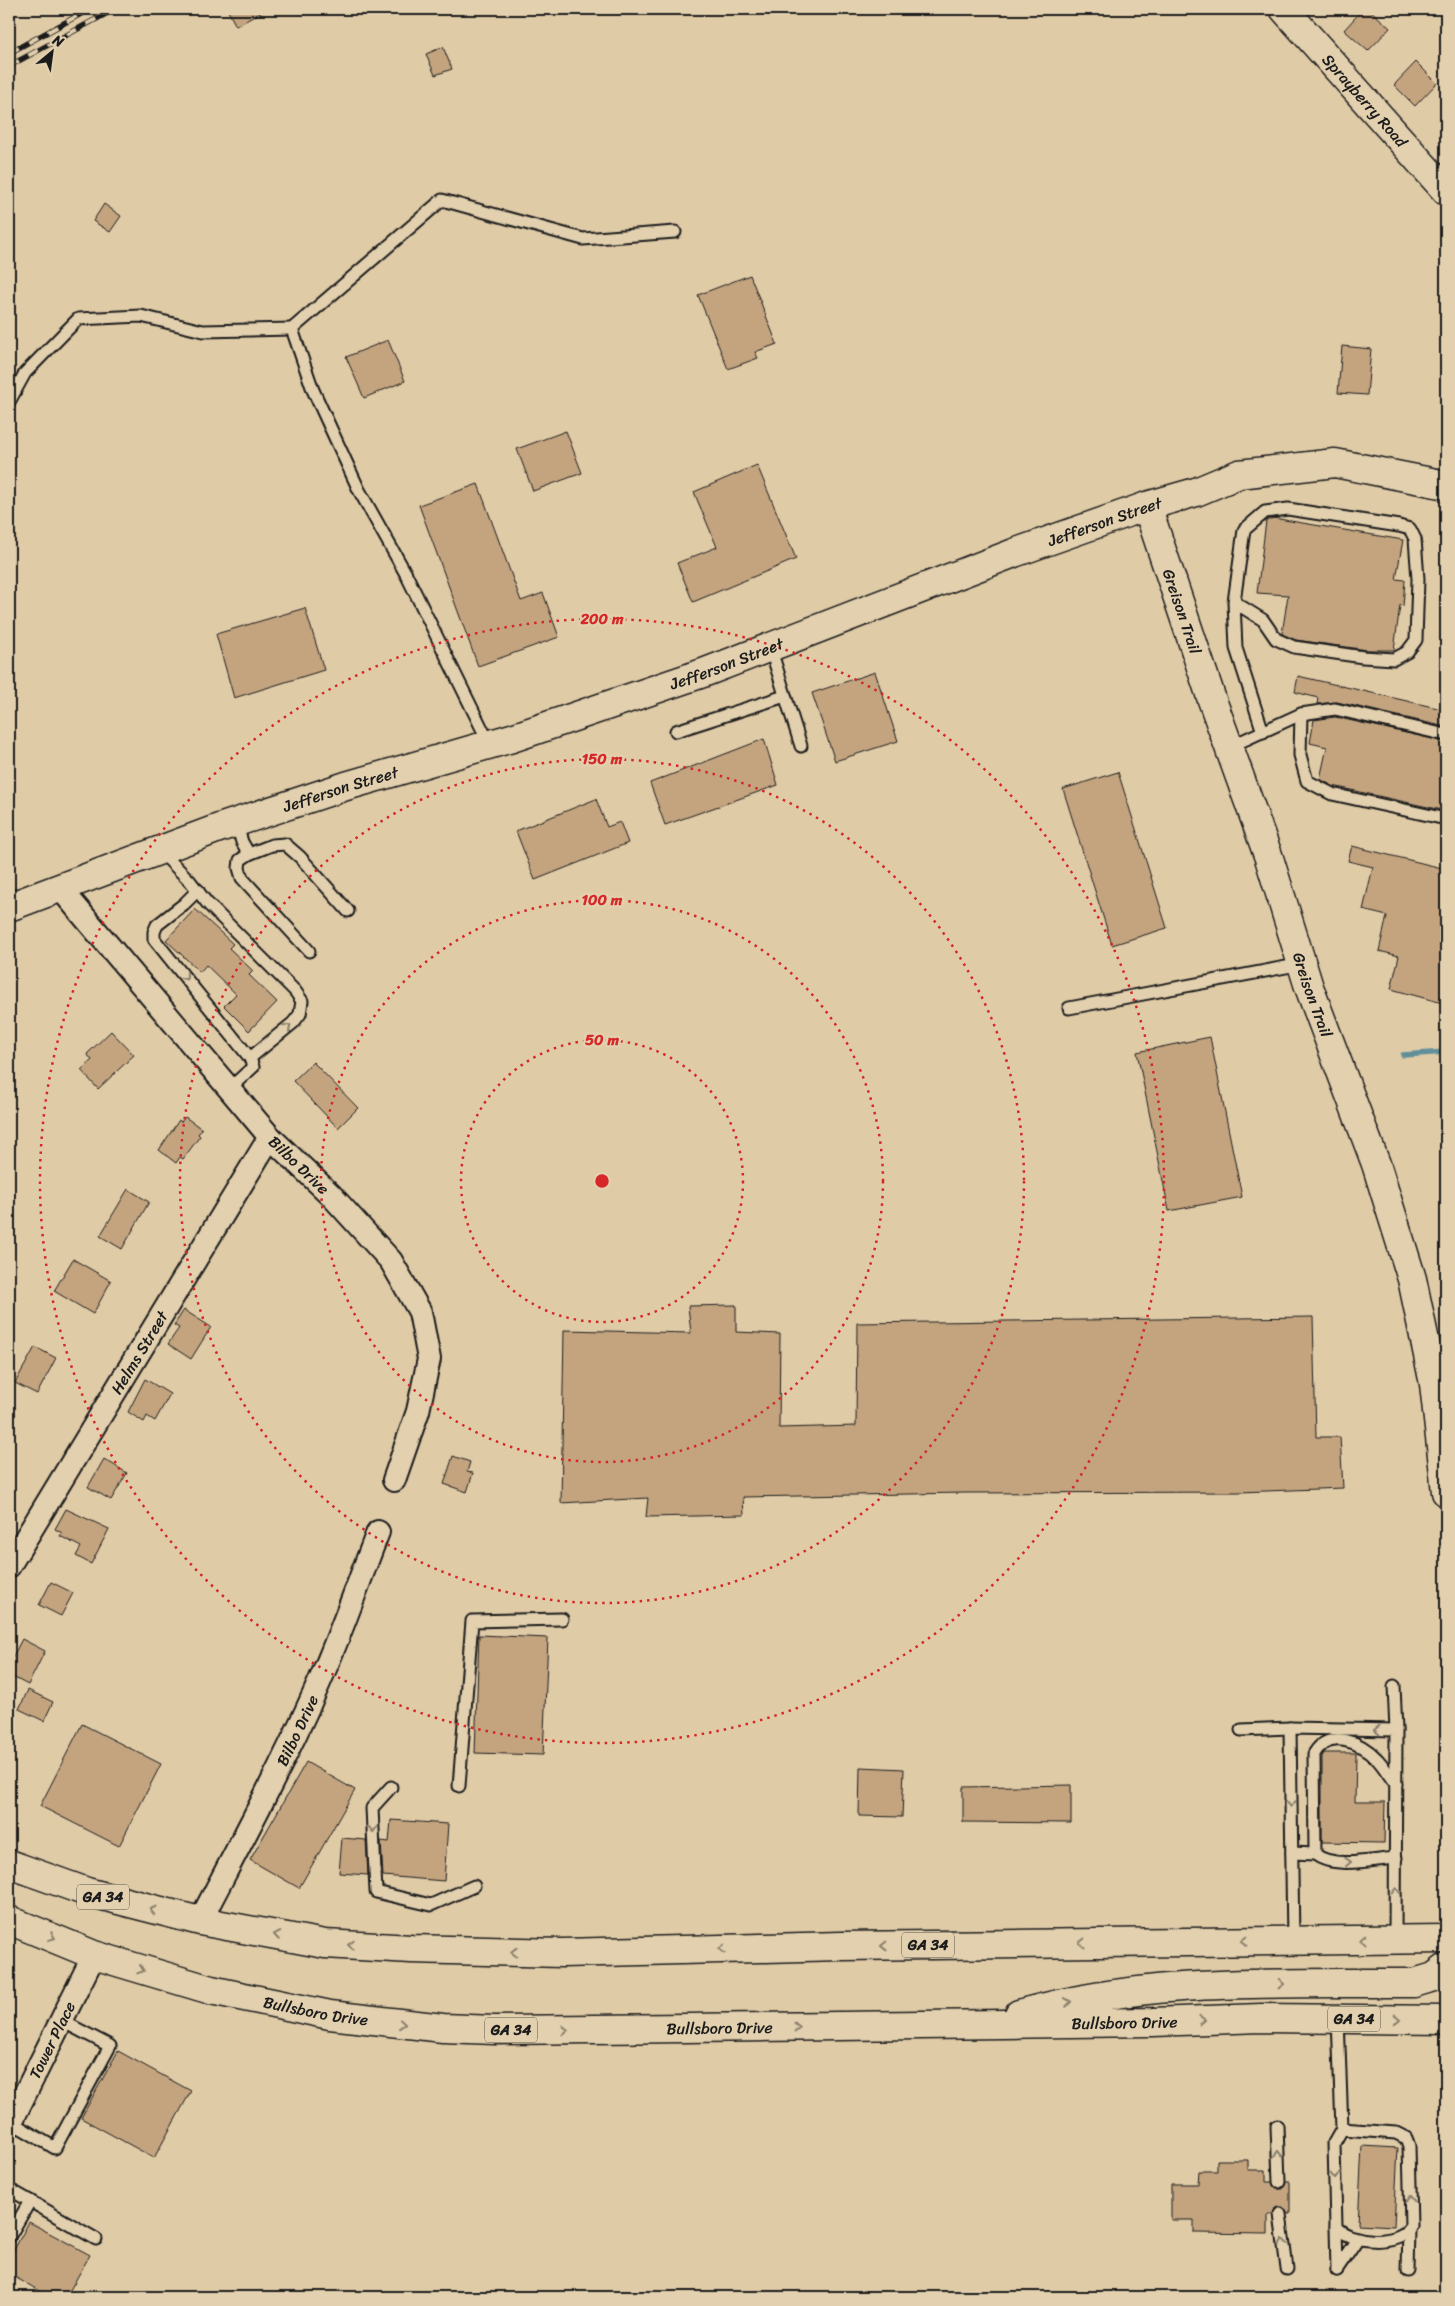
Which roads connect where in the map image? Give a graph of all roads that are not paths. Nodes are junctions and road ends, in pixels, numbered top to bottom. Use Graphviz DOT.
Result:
graph roads {
  1 [pos="1284,9"];
  2 [pos="1446,191"];
  3 [pos="675,232"];
  4 [pos="292,329"];
  5 [pos="9,402"];
  6 [pos="1446,485"];
  7 [pos="1147,506"];
  8 [pos="1234,602"];
  9 [pos="770,648"];
  10 [pos="785,696"];
  11 [pos="1301,714"];
  12 [pos="676,731"];
  13 [pos="1263,732"];
  14 [pos="1446,735"];
  15 [pos="490,745"];
  16 [pos="801,746"];
  17 [pos="1229,747"];
  18 [pos="1446,819"];
  19 [pos="236,822"];
  20 [pos="160,851"];
  21 [pos="249,854"];
  22 [pos="60,888"];
  23 [pos="198,890"];
  24 [pos="9,907"];
  25 [pos="348,911"];
  26 [pos="309,951"];
  27 [pos="1302,964"];
  28 [pos="1069,1008"];
  29 [pos="250,1058"];
  30 [pos="230,1088"];
  31 [pos="270,1137"];
  32 [pos="394,1480"];
  33 [pos="1446,1492"];
  34 [pos="378,1532"];
  35 [pos="9,1566"];
  36 [pos="562,1619"];
  37 [pos="1394,1686"];
  38 [pos="1290,1728"];
  39 [pos="1241,1730"];
  40 [pos="1396,1730"];
  41 [pos="1396,1784"];
  42 [pos="459,1786"];
  43 [pos="390,1787"];
  44 [pos="1292,1853"];
  45 [pos="1315,1854"];
  46 [pos="1396,1858"];
  47 [pos="9,1864"];
  48 [pos="474,1886"];
  49 [pos="9,1920"];
  50 [pos="200,1921"];
  51 [pos="1446,1939"];
  52 [pos="1396,1940"];
  53 [pos="1293,1941"];
  54 [pos="94,1954"];
  55 [pos="1446,1968"];
  56 [pos="1338,2018"];
  57 [pos="1446,2020"];
  58 [pos="62,2021"];
  59 [pos="987,2023"];
  60 [pos="10,2124"];
  61 [pos="1277,2126"];
  62 [pos="1342,2129"];
  63 [pos="1279,2182"];
  64 [pos="9,2189"];
  65 [pos="30,2201"];
  66 [pos="1280,2214"];
  67 [pos="1336,2227"];
  68 [pos="1409,2229"];
  69 [pos="9,2237"];
  70 [pos="96,2239"];
  71 [pos="1358,2239"];
  72 [pos="1287,2270"];
  73 [pos="1408,2271"];
  1 -- 2 [label="main road, Sprayberry Road"];
  3 -- 4 [label="lane"];
  4 -- 5 [label="lane"];
  4 -- 15 [label="lane"];
  6 -- 7 [label="main road, Jefferson Street"];
  7 -- 9 [label="main road, Jefferson Street"];
  7 -- 17 [label="main road, Greison Trail"];
  8 -- 8 [label="lane"];
  8 -- 13 [label="lane"];
  9 -- 10 [label="lane"];
  9 -- 15 [label="main road, Jefferson Street"];
  10 -- 12 [label="lane"];
  10 -- 16 [label="lane"];
  11 -- 13 [label="lane"];
  11 -- 14 [label="lane"];
  11 -- 18 [label="lane"];
  13 -- 17 [label="lane"];
  15 -- 19 [label="main road, Jefferson Street"];
  17 -- 27 [label="main road, Greison Trail"];
  19 -- 20 [label="main road, Jefferson Street"];
  19 -- 21 [label="lane"];
  20 -- 22 [label="main road, Jefferson Street"];
  20 -- 23 [label="lane"];
  21 -- 25 [label="lane"];
  21 -- 26 [label="lane"];
  22 -- 24 [label="main road, Jefferson Street"];
  22 -- 30 [label="street, Bilbo Drive"];
  23 -- 29 [label="lane, one-way"];
  29 -- 23 [label="lane, one-way"];
  27 -- 28 [label="lane"];
  27 -- 33 [label="main road, Greison Trail"];
  29 -- 30 [label="lane"];
  30 -- 31 [label="street, Bilbo Drive"];
  31 -- 32 [label="street, Bilbo Drive"];
  31 -- 35 [label="street, Helms Street"];
  34 -- 50 [label="street, Bilbo Drive"];
  36 -- 42 [label="lane"];
  37 -- 40 [label="lane"];
  38 -- 39 [label="lane"];
  40 -- 38 [label="lane, one-way"];
  38 -- 44 [label="lane, one-way"];
  40 -- 41 [label="lane"];
  41 -- 45 [label="lane"];
  41 -- 46 [label="lane"];
  43 -- 48 [label="lane, one-way"];
  44 -- 45 [label="lane"];
  44 -- 53 [label="lane"];
  45 -- 46 [label="lane, one-way"];
  52 -- 46 [label="lane, one-way"];
  50 -- 47 [label="main road, GA 34, one-way"];
  49 -- 54 [label="main road, Bullsboro Drive / GA 34, one-way"];
  53 -- 50 [label="main road, GA 34, one-way"];
  51 -- 52 [label="main road, GA 34"];
  52 -- 53 [label="main road, GA 34, one-way"];
  54 -- 58 [label="street, Tower Place"];
  54 -- 59 [label="main road, Bullsboro Drive / GA 34, one-way"];
  59 -- 55 [label="main road, one-way"];
  56 -- 57 [label="main road, Bullsboro Drive / GA 34, one-way"];
  59 -- 56 [label="main road, Bullsboro Drive / GA 34, one-way"];
  56 -- 62 [label="lane"];
  58 -- 60 [label="street, Tower Place"];
  58 -- 60 [label="lane"];
  63 -- 61 [label="lane, one-way"];
  62 -- 67 [label="lane, one-way"];
  68 -- 62 [label="lane, one-way"];
  64 -- 65 [label="lane"];
  65 -- 69 [label="lane"];
  65 -- 70 [label="lane"];
  72 -- 66 [label="lane, one-way"];
  67 -- 71 [label="lane"];
  67 -- 71 [label="lane"];
  68 -- 71 [label="lane"];
  68 -- 73 [label="lane"];
}
